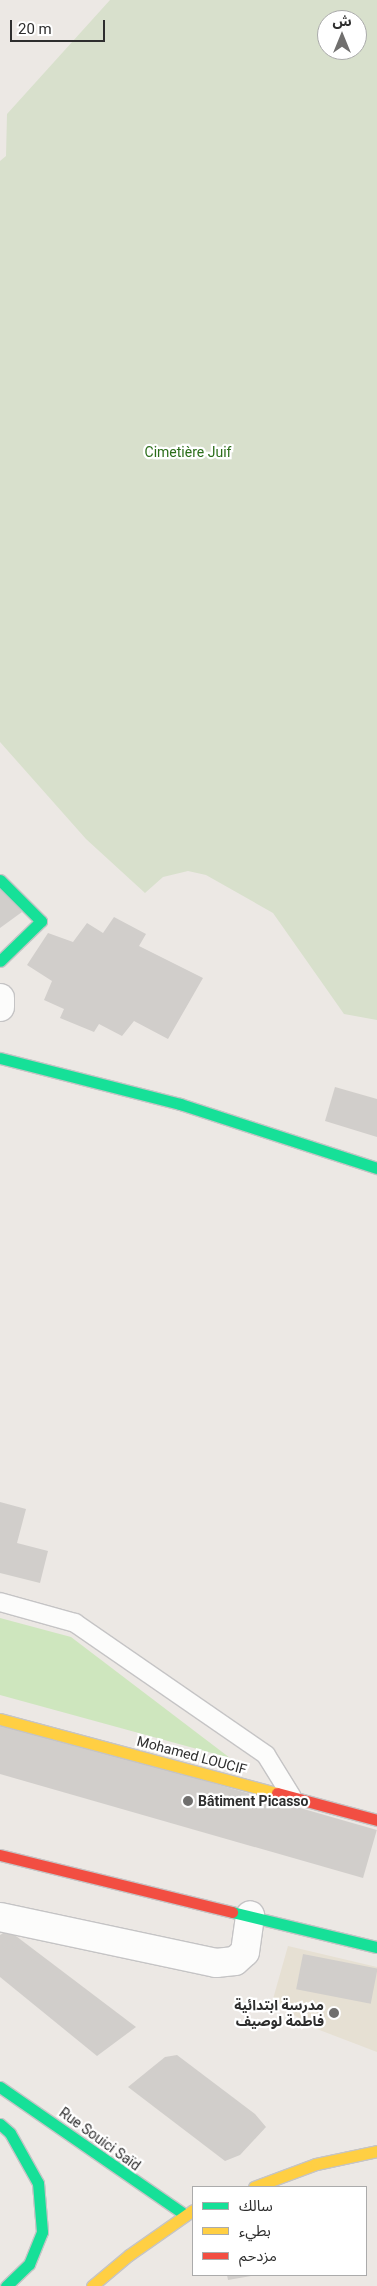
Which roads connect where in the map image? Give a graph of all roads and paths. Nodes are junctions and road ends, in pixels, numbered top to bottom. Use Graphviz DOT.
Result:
graph roads {
  1 [pos="0,880"];
  2 [pos="0,961"];
  3 [pos="0,998"];
  4 [pos="0,1007"];
  5 [pos="0,1058"];
  6 [pos="377,1168"];
  7 [pos="0,1602"];
  8 [pos="0,1719"];
  9 [pos="292,1797"];
  10 [pos="377,1820"];
  11 [pos="0,1855"];
  12 [pos="250,1916"];
  13 [pos="0,1917"];
  14 [pos="377,1947"];
  15 [pos="0,2087"];
  16 [pos="0,2124"];
  17 [pos="377,2152"];
  18 [pos="257,2186"];
  19 [pos="188,2212"];
  20 [pos="6,2286"];
  21 [pos="92,2286"];
  1 -- 2 [label="main road"];
  3 -- 4 [label="street"];
  5 -- 6 [label="main road"];
  7 -- 9 [label="lane"];
  8 -- 9 [label="main road, Mohamed LOUCIF"];
  9 -- 10 [label="main road, Mohamed LOUCIF"];
  11 -- 12 [label="main road"];
  12 -- 13 [label="street"];
  12 -- 14 [label="main road"];
  15 -- 19 [label="main road, Rue Souici Saïd"];
  16 -- 20 [label="main road"];
  17 -- 18 [label="main road"];
  19 -- 21 [label="main road"];
}
